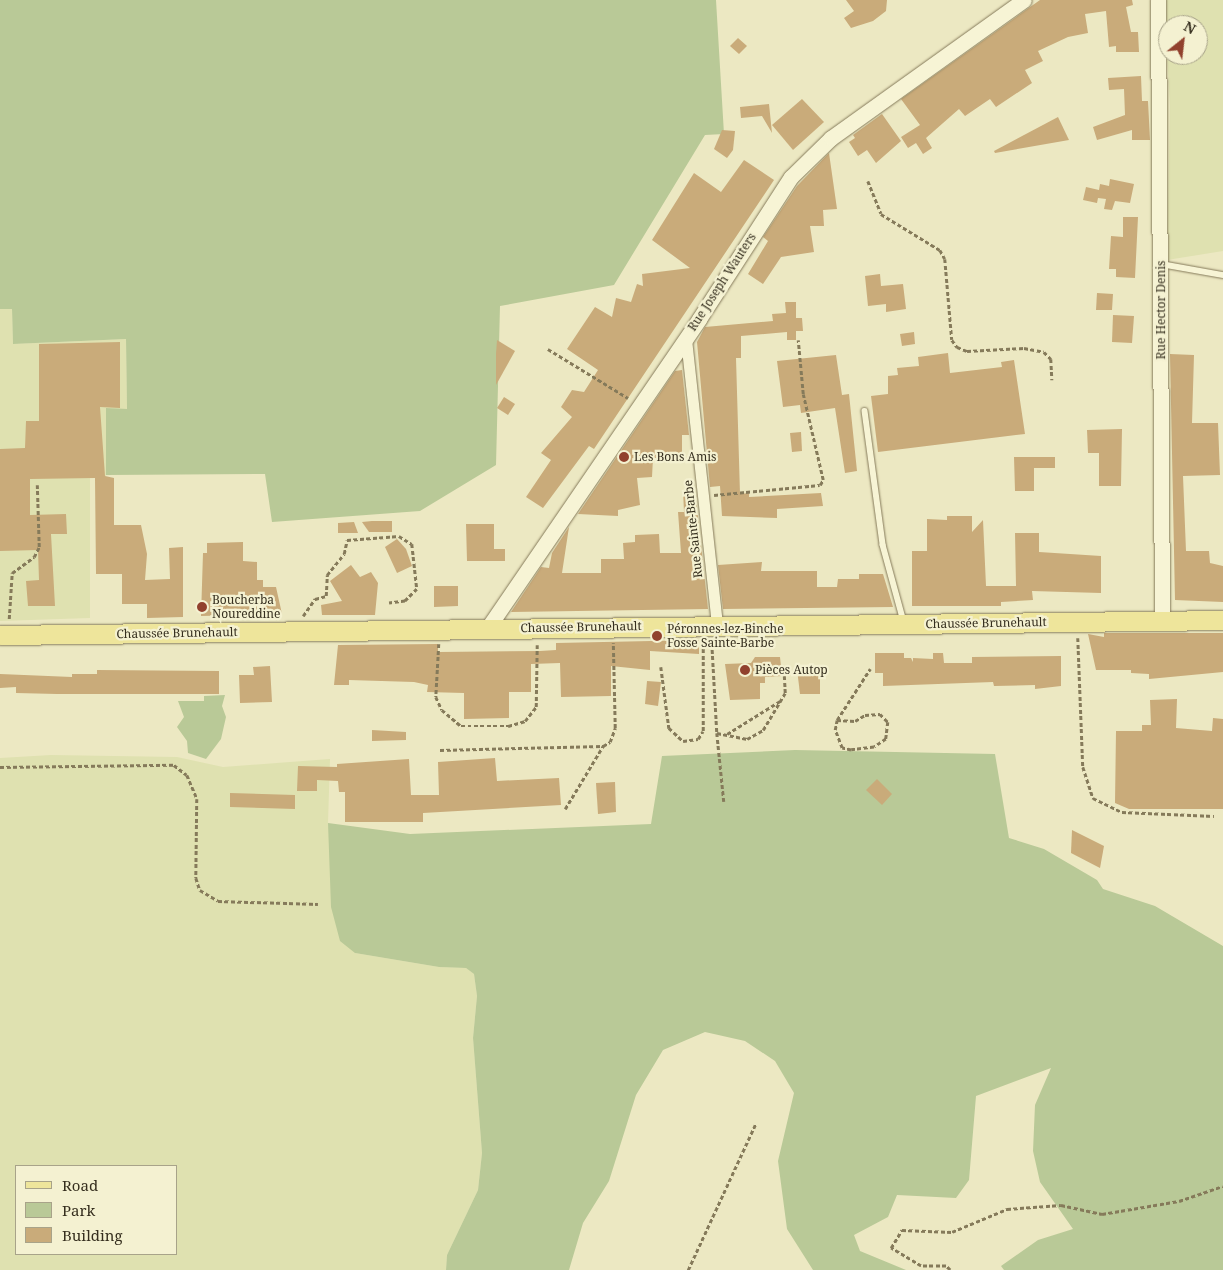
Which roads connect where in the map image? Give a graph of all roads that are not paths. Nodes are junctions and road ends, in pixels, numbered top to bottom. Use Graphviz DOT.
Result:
graph roads {
  1 [pos="1024,0"];
  2 [pos="1158,0"];
  3 [pos="1162,264"];
  4 [pos="1223,275"];
  5 [pos="686,339"];
  6 [pos="865,411"];
  7 [pos="1162,620"];
  8 [pos="1223,620"];
  9 [pos="905,624"];
  10 [pos="711,626"];
  11 [pos="487,629"];
  12 [pos="4,635"];
  1 -- 5 [label="street, Rue Joseph Wauters"];
  2 -- 3 [label="street, Rue Hector Denis"];
  3 -- 4 [label="lane"];
  3 -- 7 [label="street, Rue Hector Denis"];
  5 -- 10 [label="street, Rue Sainte-Barbe"];
  5 -- 11 [label="street, Rue Joseph Wauters"];
  6 -- 9 [label="lane"];
  7 -- 8 [label="main road, Chaussée Brunehault"];
  7 -- 9 [label="main road, Chaussée Brunehault"];
  9 -- 10 [label="main road, Chaussée Brunehault"];
  10 -- 11 [label="main road, Chaussée Brunehault"];
  11 -- 12 [label="main road, Chaussée Brunehault"];
}
